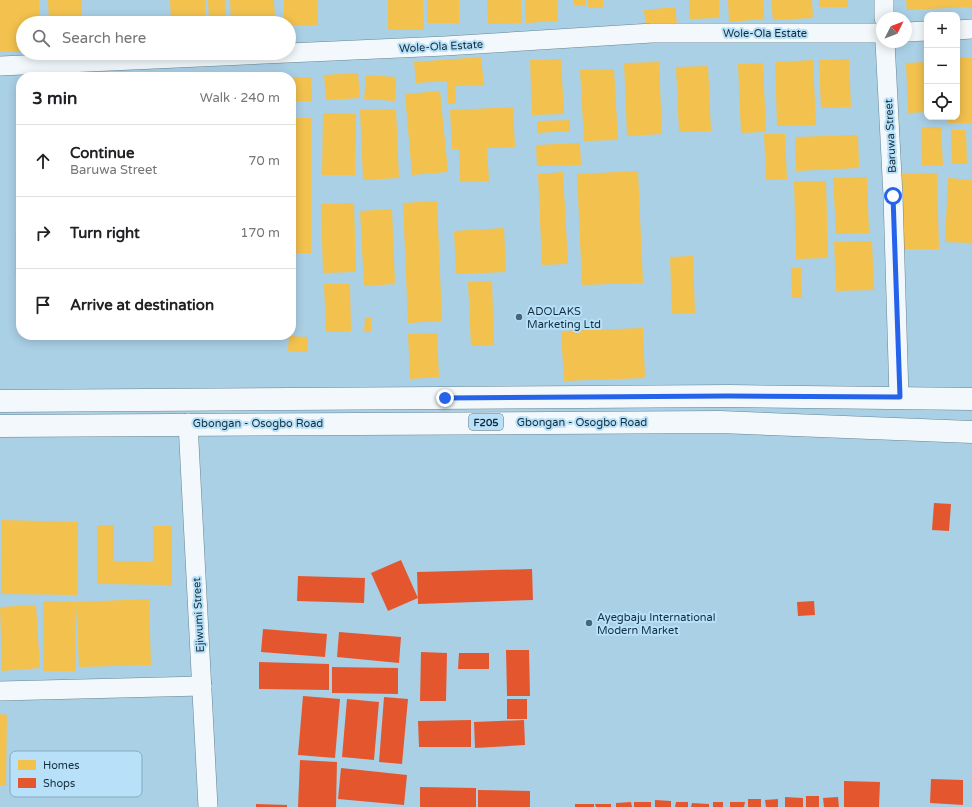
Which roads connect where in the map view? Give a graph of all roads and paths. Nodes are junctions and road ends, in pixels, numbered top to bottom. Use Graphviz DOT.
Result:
graph roads {
  1 [pos="884,0"];
  2 [pos="884,12"];
  3 [pos="972,29"];
  4 [pos="960,30"];
  5 [pos="924,31"];
  6 [pos="876,32"];
  7 [pos="912,32"];
  8 [pos="885,48"];
  9 [pos="296,53"];
  10 [pos="134,60"];
  11 [pos="0,66"];
  12 [pos="900,397"];
  13 [pos="972,399"];
  14 [pos="0,401"];
  15 [pos="188,423"];
  16 [pos="0,426"];
  17 [pos="972,432"];
  18 [pos="202,686"];
  19 [pos="0,691"];
  20 [pos="208,807"];
  1 -- 2 [label="street"];
  3 -- 4 [label="street"];
  5 -- 7 [label="street"];
  6 -- 9 [label="street, Wole-Ola Estate"];
  8 -- 12 [label="street, Baruwa Street"];
  10 -- 11 [label="street, Wole-Ola Estate"];
  12 -- 13 [label="main road"];
  12 -- 14 [label="main road"];
  15 -- 16 [label="main road, Gbongan - Osogbo Road / F205"];
  15 -- 17 [label="main road, Gbongan - Osogbo Road / F205"];
  15 -- 18 [label="street, Ejiwumi Street"];
  18 -- 19 [label="street"];
  18 -- 20 [label="street, Ejiwumi Street"];
}
